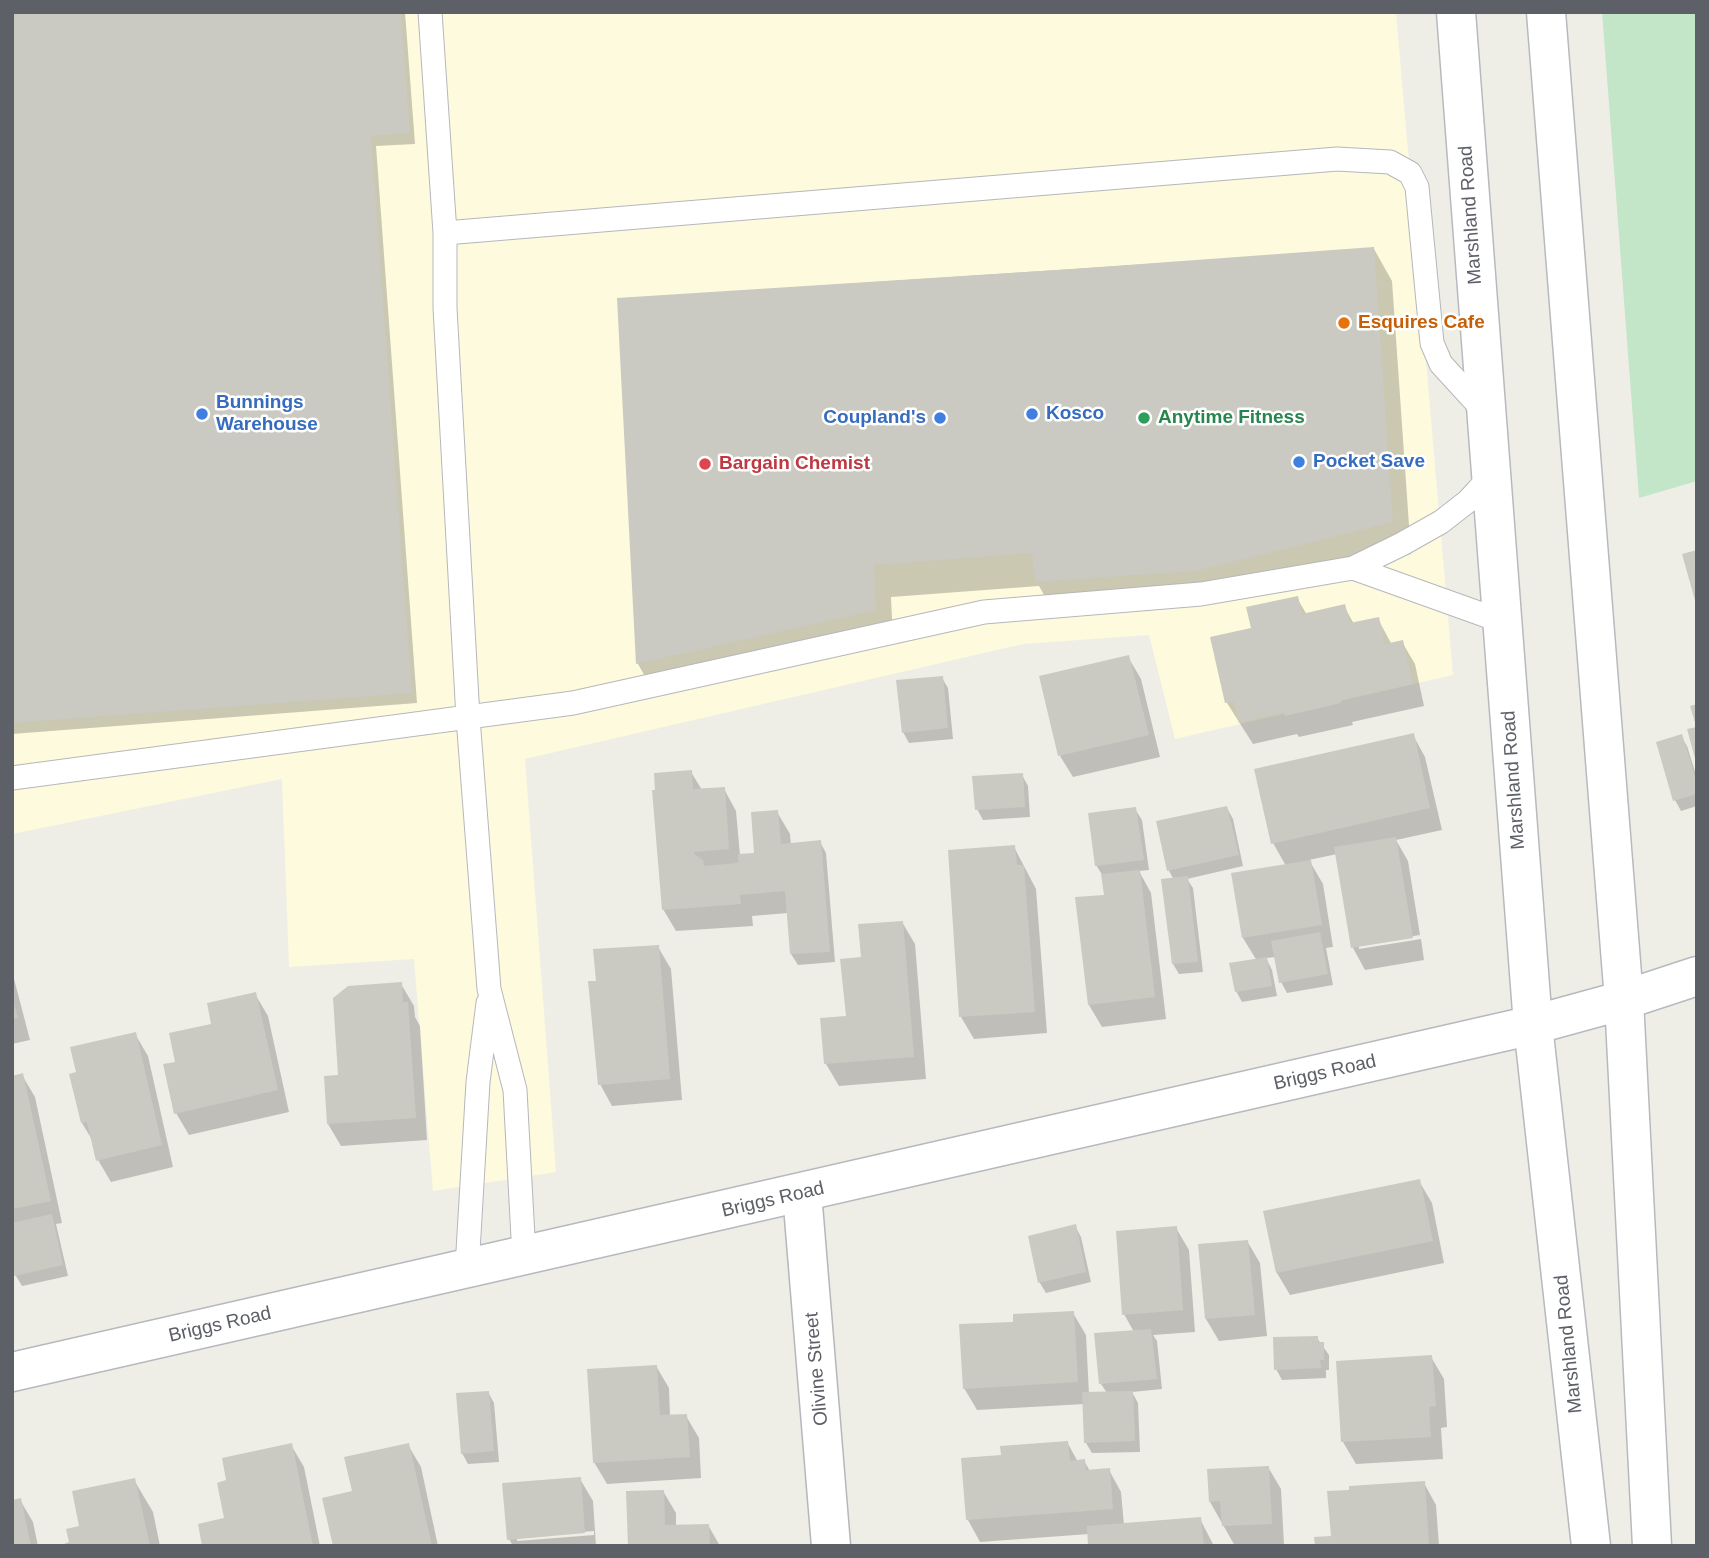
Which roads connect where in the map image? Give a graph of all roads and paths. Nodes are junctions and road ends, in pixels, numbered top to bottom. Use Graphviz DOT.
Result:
graph roads {
  1 [pos="429,12"];
  2 [pos="1456,12"];
  3 [pos="1546,12"];
  4 [pos="445,233"];
  5 [pos="1487,415"];
  6 [pos="1491,477"];
  7 [pos="1353,568"];
  8 [pos="1501,621"];
  9 [pos="468,718"];
  10 [pos="12,778"];
  11 [pos="1697,976"];
  12 [pos="489,989"];
  13 [pos="1624,1000"];
  14 [pos="1532,1025"];
  15 [pos="802,1193"];
  16 [pos="524,1256"];
  17 [pos="467,1268"];
  18 [pos="12,1372"];
  19 [pos="831,1546"];
  20 [pos="1591,1546"];
  21 [pos="1652,1546"];
  1 -- 4 [label="lane"];
  2 -- 5 [label="main road, Marshland Road"];
  3 -- 13 [label="main road"];
  4 -- 5 [label="lane"];
  4 -- 9 [label="lane"];
  5 -- 6 [label="main road, Marshland Road"];
  6 -- 7 [label="lane"];
  6 -- 8 [label="main road, Marshland Road"];
  7 -- 8 [label="lane"];
  7 -- 9 [label="lane"];
  8 -- 14 [label="main road, Marshland Road"];
  9 -- 10 [label="lane"];
  9 -- 12 [label="lane"];
  11 -- 13 [label="main road, Briggs Road"];
  12 -- 16 [label="lane"];
  12 -- 17 [label="lane"];
  13 -- 14 [label="main road, Briggs Road"];
  13 -- 21 [label="main road"];
  14 -- 15 [label="main road, Briggs Road"];
  14 -- 20 [label="main road, Marshland Road"];
  15 -- 16 [label="main road, Briggs Road"];
  15 -- 19 [label="main road, Olivine Street"];
  16 -- 17 [label="main road, Briggs Road"];
  17 -- 18 [label="main road, Briggs Road"];
}
